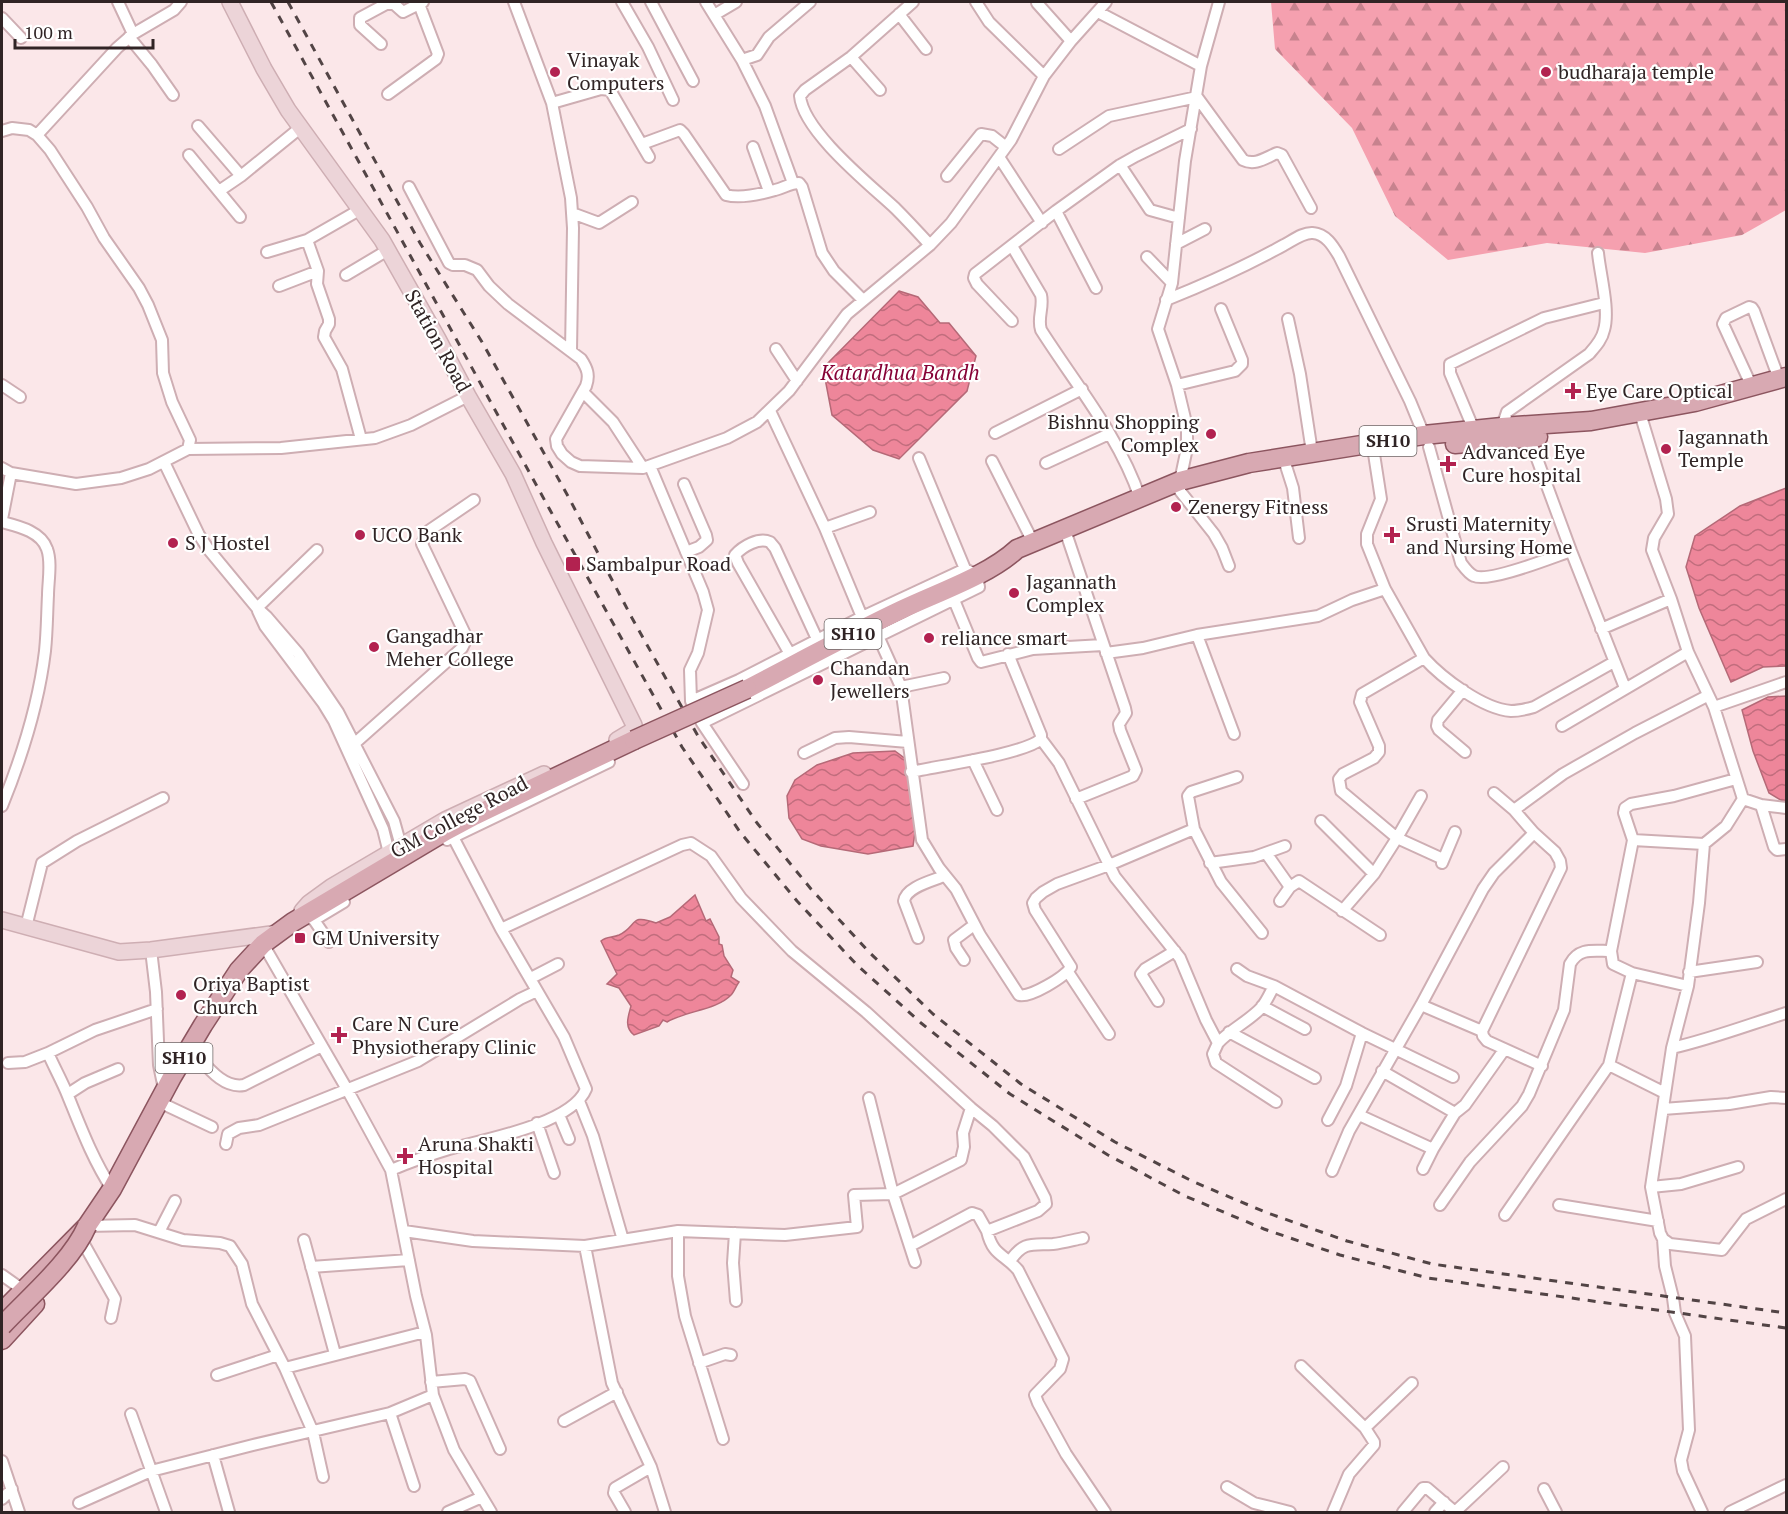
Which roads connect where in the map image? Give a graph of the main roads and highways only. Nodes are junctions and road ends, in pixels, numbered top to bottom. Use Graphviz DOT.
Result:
graph roads {
  1 [pos="1784,382"];
  2 [pos="1642,418"];
  3 [pos="1427,441"];
  4 [pos="1180,486"];
  5 [pos="1006,559"];
  6 [pos="87,1226"];
  7 [pos="30,1296"];
  8 [pos="2,1312"];
  9 [pos="2,1326"];
  10 [pos="2,1340"];
  1 -- 2 [label="main road, SH10"];
  1 -- 2 [label="main road, SH10"];
  2 -- 3 [label="main road, SH10"];
  2 -- 3 [label="main road, SH10"];
  3 -- 4 [label="main road, SH10"];
  3 -- 4 [label="main road, SH10"];
  4 -- 5 [label="main road, SH10"];
  4 -- 5 [label="main road, SH10"];
  5 -- 6 [label="main road, SH10, bridge"];
  6 -- 7 [label="main road"];
  6 -- 7 [label="main road, SH10"];
  6 -- 9 [label="main road, bridge"];
  7 -- 8 [label="main road"];
  7 -- 10 [label="main road"];
}
